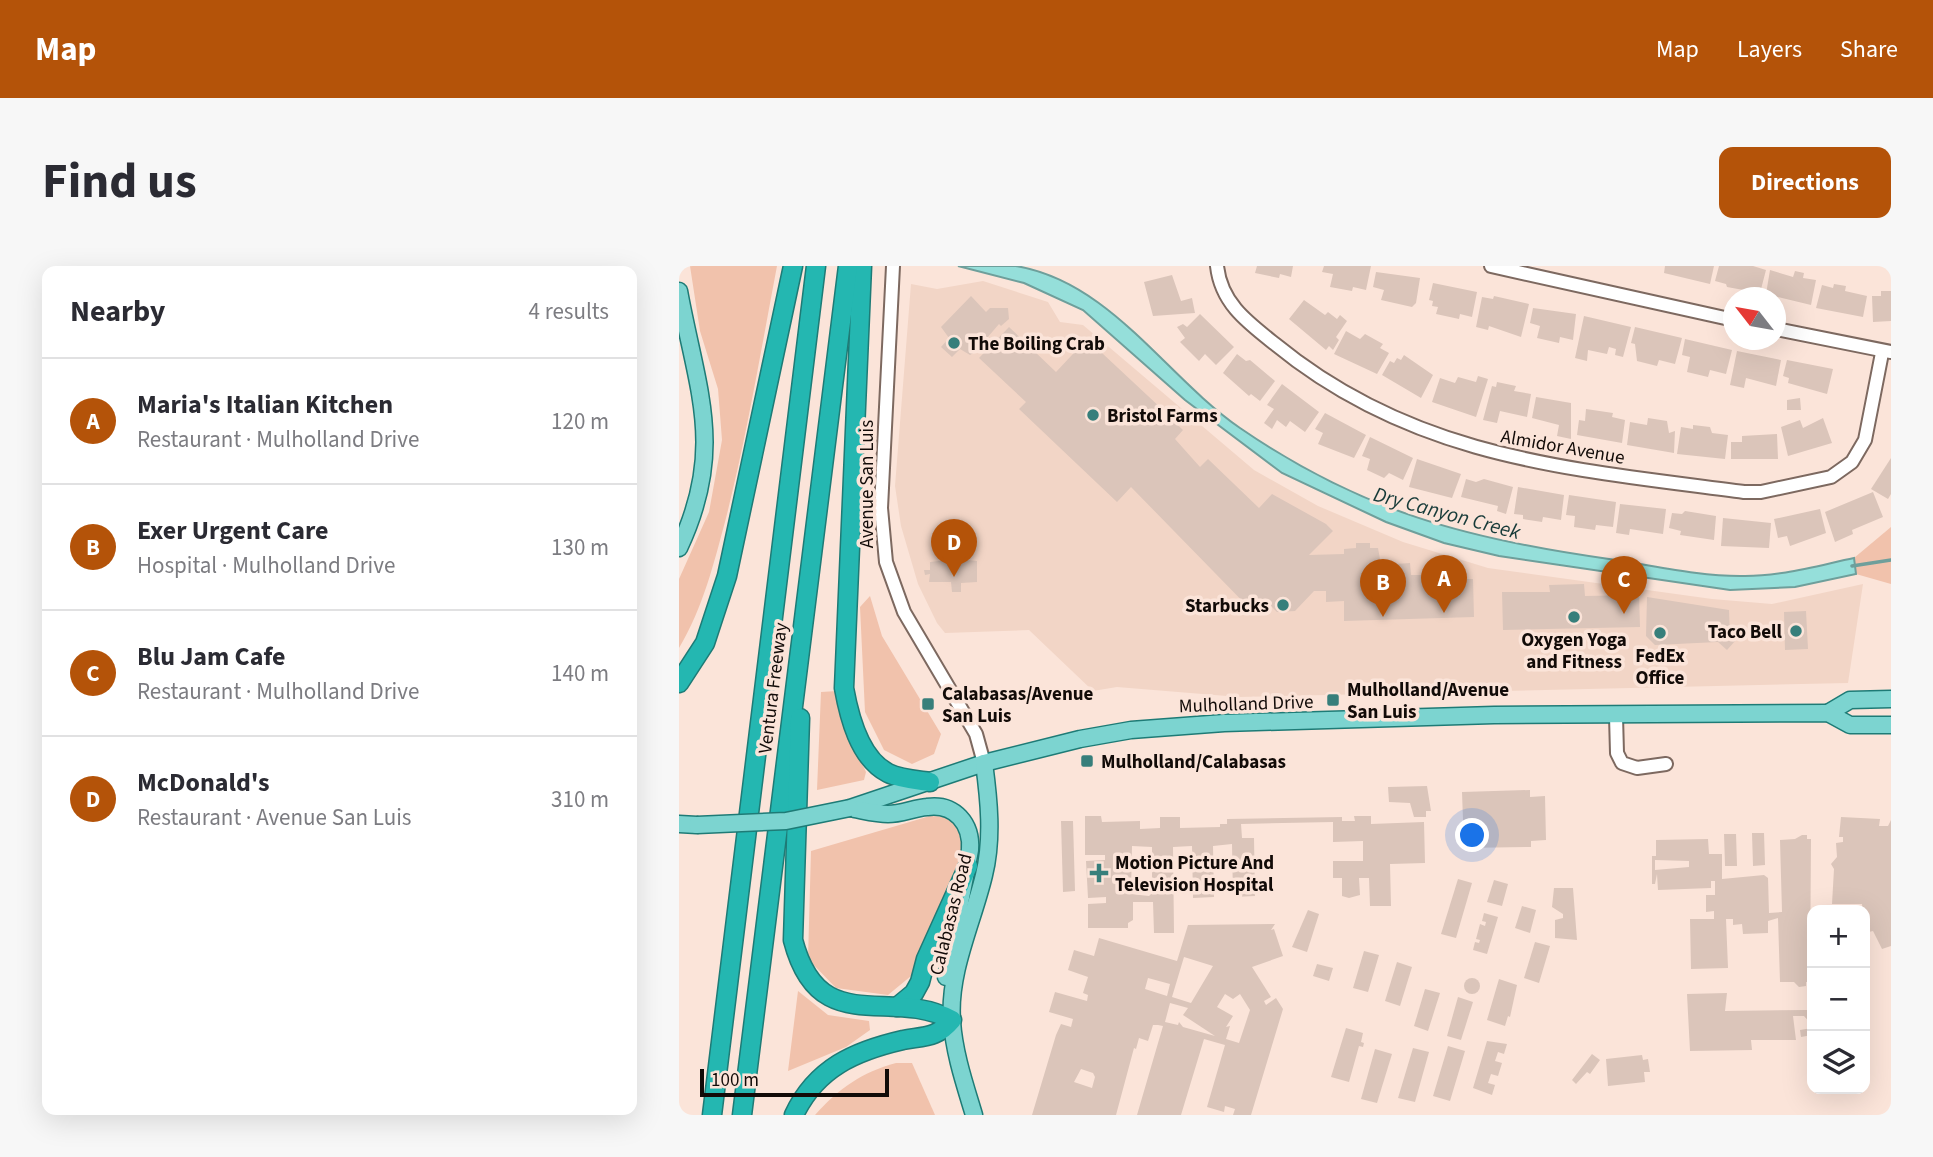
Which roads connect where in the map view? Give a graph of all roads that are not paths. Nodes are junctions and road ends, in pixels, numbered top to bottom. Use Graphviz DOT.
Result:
graph roads {
  1 [pos="793,266"];
  2 [pos="816,266"];
  3 [pos="848,266"];
  4 [pos="862,266"];
  5 [pos="893,266"];
  6 [pos="1217,266"];
  7 [pos="1491,266"];
  8 [pos="679,291"];
  9 [pos="1723,318"];
  10 [pos="1786,331"];
  11 [pos="1886,352"];
  12 [pos="679,548"];
  13 [pos="800,632"];
  14 [pos="679,683"];
  15 [pos="1891,699"];
  16 [pos="1828,713"];
  17 [pos="1616,716"];
  18 [pos="1891,725"];
  19 [pos="983,763"];
  20 [pos="1666,764"];
  21 [pos="930,782"];
  22 [pos="850,808"];
  23 [pos="679,824"];
  24 [pos="968,866"];
  25 [pos="897,1007"];
  26 [pos="952,1020"];
  27 [pos="712,1115"];
  28 [pos="742,1115"];
  29 [pos="795,1115"];
  30 [pos="974,1115"];
  1 -- 14 [label="highway"];
  2 -- 27 [label="highway, Ventura Freeway"];
  3 -- 13 [label="highway, Ventura Freeway"];
  4 -- 21 [label="highway"];
  5 -- 19 [label="street, Avenue San Luis"];
  6 -- 11 [label="street, Almidor Avenue"];
  7 -- 9 [label="street"];
  8 -- 12 [label="main road"];
  10 -- 11 [label="street"];
  13 -- 25 [label="highway"];
  13 -- 28 [label="highway, Ventura Freeway"];
  15 -- 16 [label="main road, Mulholland Drive"];
  16 -- 17 [label="main road, Mulholland Drive"];
  16 -- 18 [label="main road, Mulholland Drive"];
  17 -- 19 [label="main road, Mulholland Drive"];
  17 -- 20 [label="street"];
  19 -- 21 [label="main road, Mulholland Drive"];
  19 -- 26 [label="main road, Calabasas Road"];
  21 -- 22 [label="main road, Mulholland Drive"];
  22 -- 23 [label="main road, Mulholland Drive, bridge"];
  22 -- 24 [label="main road"];
  24 -- 25 [label="highway"];
  24 -- 26 [label="main road"];
  25 -- 26 [label="highway"];
  26 -- 29 [label="highway"];
  26 -- 30 [label="main road, Calabasas Road"];
}
